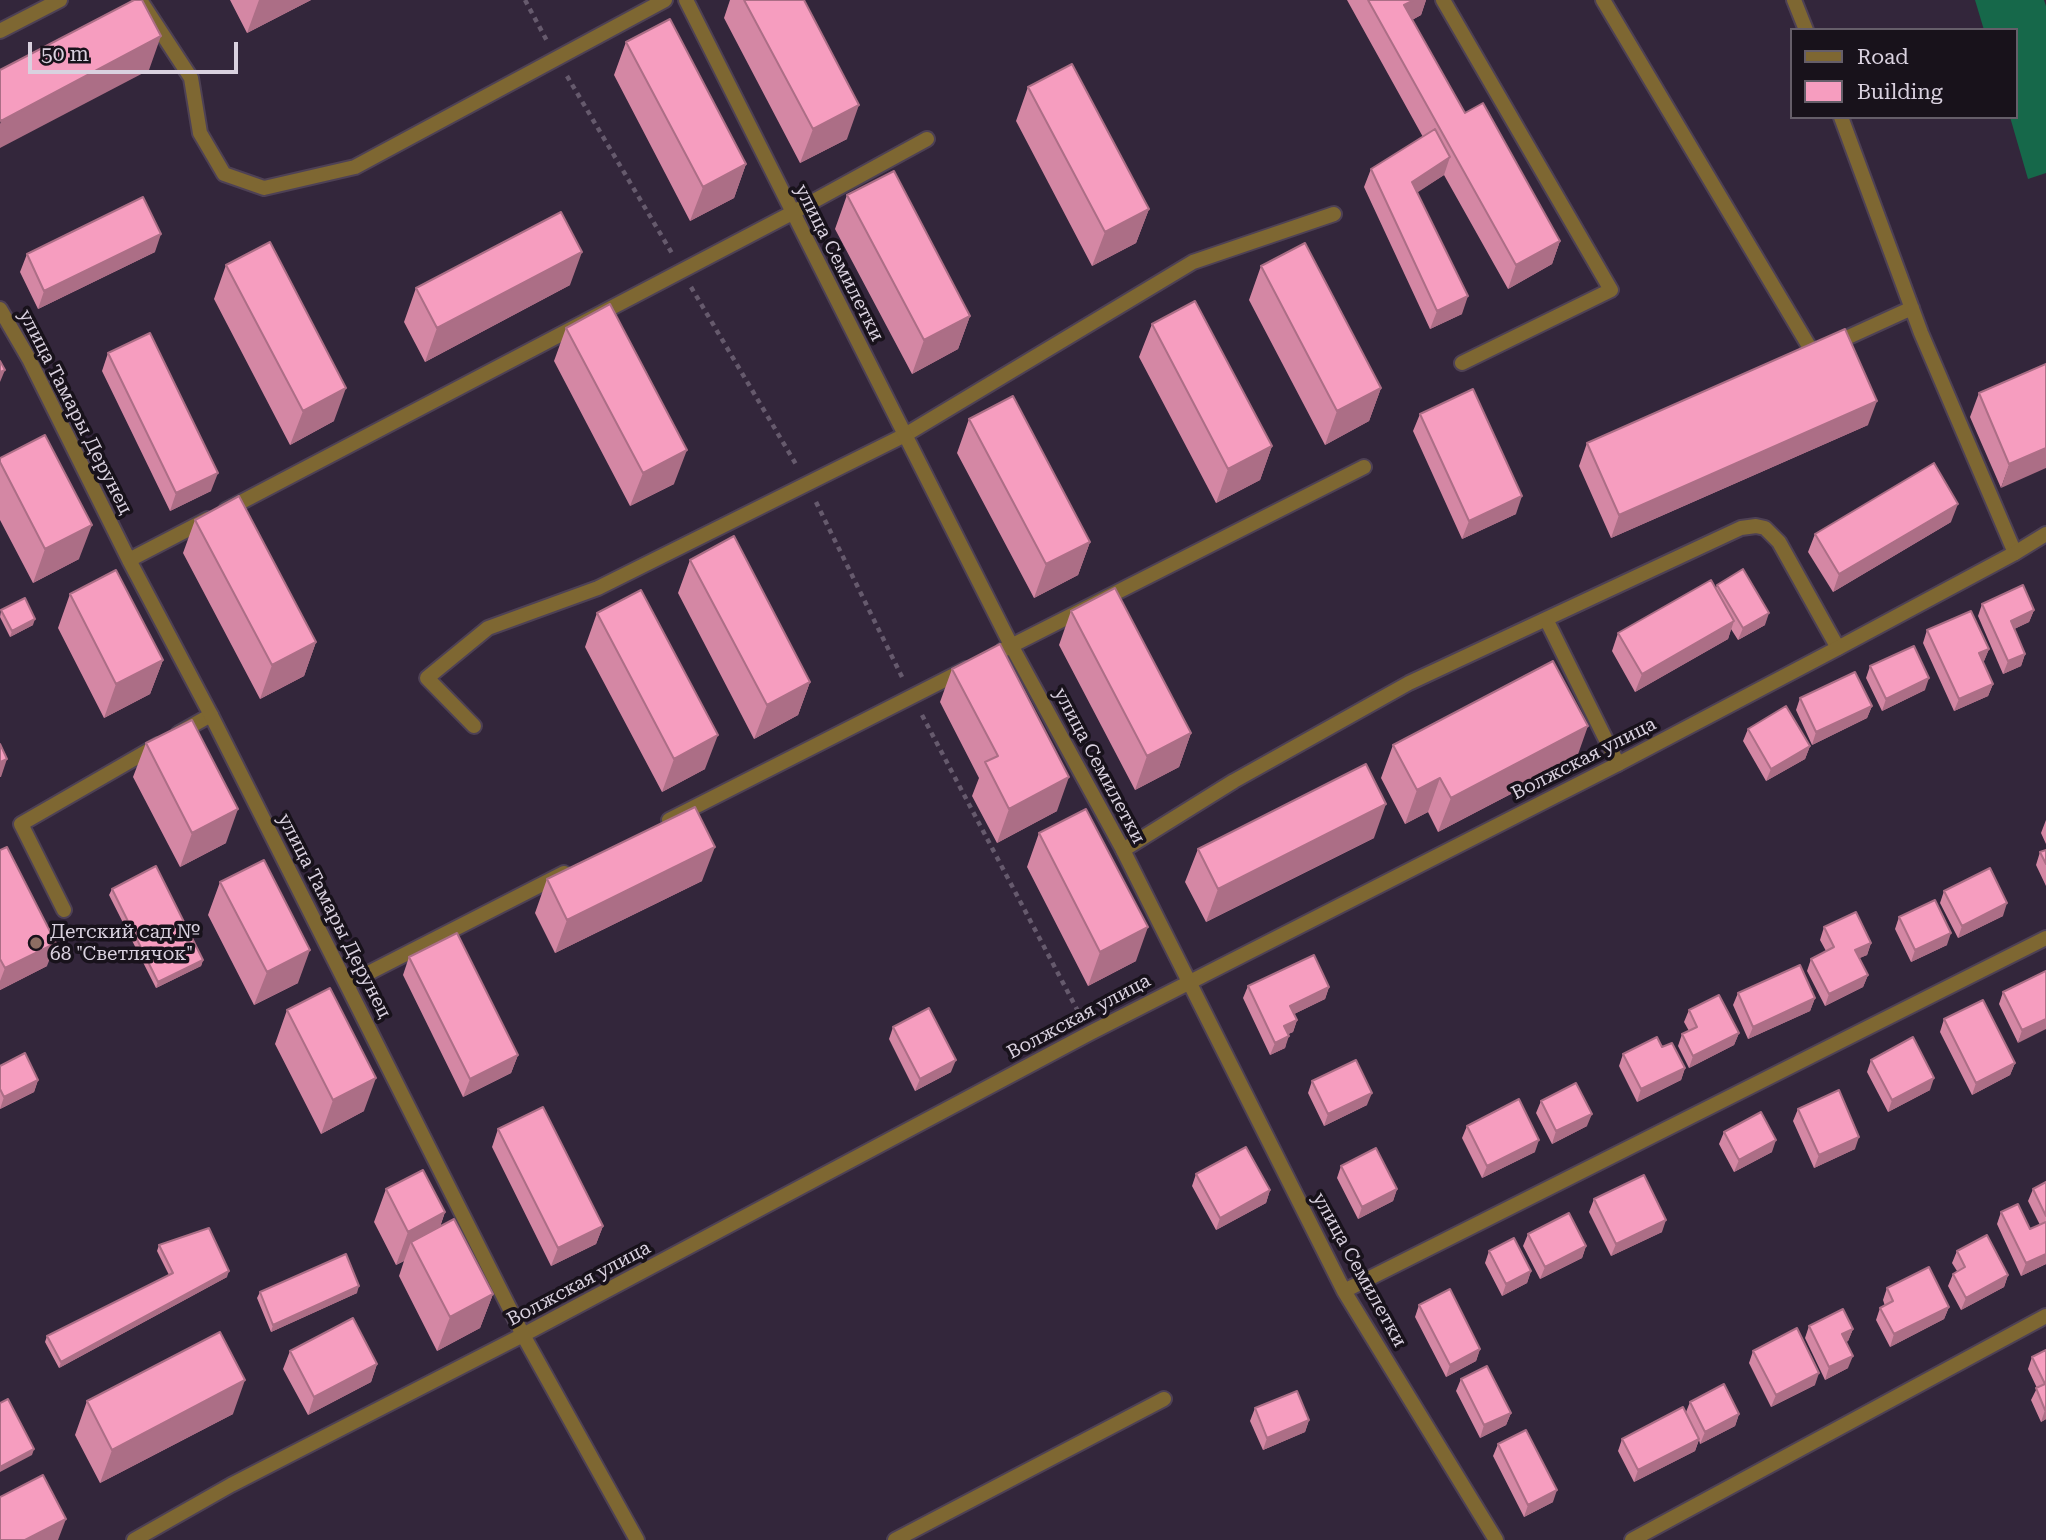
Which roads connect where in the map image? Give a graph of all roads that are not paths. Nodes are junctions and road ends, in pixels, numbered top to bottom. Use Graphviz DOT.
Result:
graph roads {
  1 [pos="60,0"];
  2 [pos="140,0"];
  3 [pos="665,0"];
  4 [pos="686,0"];
  5 [pos="1444,0"];
  6 [pos="1603,0"];
  7 [pos="1794,0"];
  8 [pos="1805,28"];
  9 [pos="0,31"];
  10 [pos="1842,119"];
  11 [pos="927,139"];
  12 [pos="792,213"];
  13 [pos="1334,214"];
  14 [pos="1912,308"];
  15 [pos="0,309"];
  16 [pos="1462,363"];
  17 [pos="905,435"];
  18 [pos="1364,467"];
  19 [pos="2046,534"];
  20 [pos="2015,553"];
  21 [pos="129,560"];
  22 [pos="1546,619"];
  23 [pos="1011,645"];
  24 [pos="1838,648"];
  25 [pos="211,715"];
  26 [pos="474,726"];
  27 [pos="1618,764"];
  28 [pos="654,827"];
  29 [pos="1123,850"];
  30 [pos="580,865"];
  31 [pos="64,910"];
  32 [pos="2046,938"];
  33 [pos="1189,981"];
  34 [pos="347,984"];
  35 [pos="1344,1291"];
  36 [pos="2046,1317"];
  37 [pos="523,1335"];
  38 [pos="1164,1399"];
  39 [pos="134,1540"];
  40 [pos="637,1540"];
  41 [pos="895,1540"];
  42 [pos="1496,1540"];
  43 [pos="1632,1540"];
  1 -- 9 [label="street"];
  2 -- 3 [label="street"];
  4 -- 12 [label="street, улица Семилетки"];
  5 -- 16 [label="street"];
  6 -- 14 [label="street"];
  7 -- 8 [label="street"];
  10 -- 14 [label="street"];
  11 -- 12 [label="street"];
  12 -- 17 [label="street, улица Семилетки"];
  12 -- 21 [label="street"];
  13 -- 17 [label="street"];
  14 -- 20 [label="street"];
  15 -- 21 [label="street, улица Тамары Дерунец"];
  17 -- 23 [label="street, улица Семилетки"];
  17 -- 26 [label="street"];
  18 -- 23 [label="street"];
  19 -- 20 [label="street, Волжская улица"];
  20 -- 24 [label="street, Волжская улица"];
  21 -- 25 [label="street, улица Тамары Дерунец"];
  22 -- 24 [label="street"];
  22 -- 27 [label="street"];
  22 -- 29 [label="street"];
  23 -- 28 [label="street"];
  23 -- 29 [label="street, улица Семилетки"];
  24 -- 27 [label="street, Волжская улица"];
  25 -- 31 [label="street"];
  25 -- 34 [label="street, улица Тамары Дерунец"];
  27 -- 33 [label="street, Волжская улица"];
  29 -- 33 [label="street, улица Семилетки"];
  30 -- 34 [label="street"];
  32 -- 35 [label="street"];
  33 -- 35 [label="street, улица Семилетки"];
  33 -- 37 [label="street, Волжская улица"];
  34 -- 37 [label="street, улица Тамары Дерунец"];
  35 -- 42 [label="street, улица Семилетки"];
  36 -- 43 [label="street"];
  37 -- 39 [label="street, Волжская улица"];
  37 -- 40 [label="street, улица Тамары Дерунец"];
  38 -- 41 [label="street"];
}
